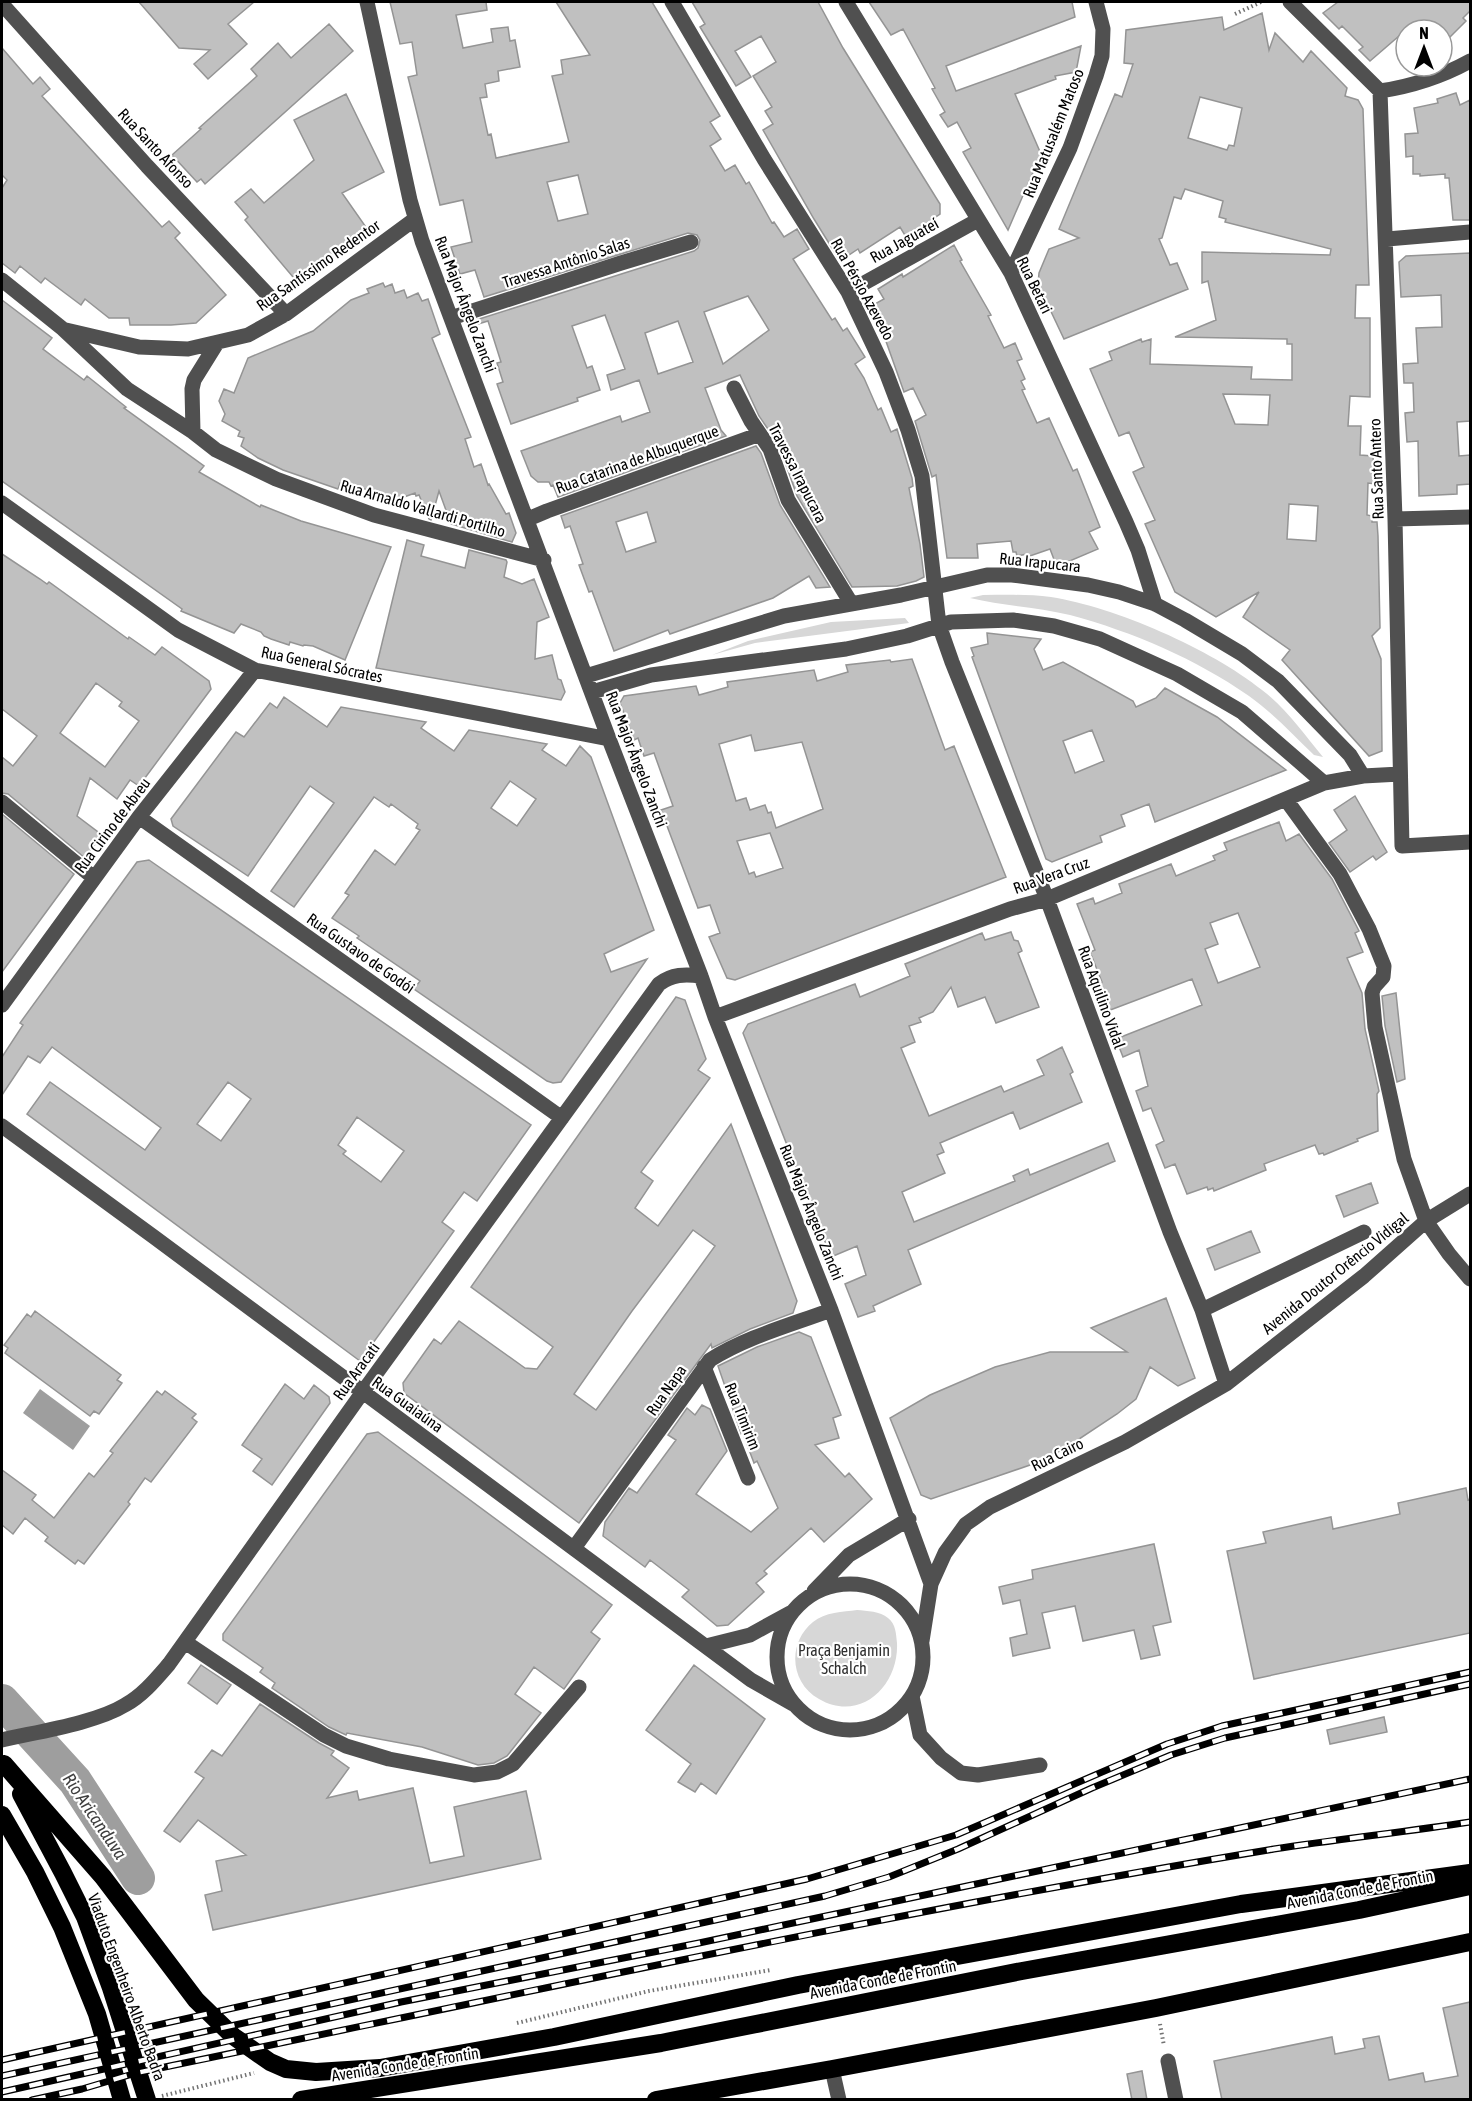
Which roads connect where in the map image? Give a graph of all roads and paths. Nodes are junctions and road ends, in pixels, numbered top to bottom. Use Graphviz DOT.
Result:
graph roads {
  1 [pos="368,2"];
  2 [pos="672,2"];
  3 [pos="846,2"];
  4 [pos="1096,2"];
  5 [pos="1261,2"];
  6 [pos="1290,2"];
  7 [pos="2,4"];
  8 [pos="1235,14"];
  9 [pos="1470,61"];
  10 [pos="1380,91"];
  11 [pos="415,219"];
  12 [pos="978,220"];
  13 [pos="1470,232"];
  14 [pos="1387,239"];
  15 [pos="692,242"];
  16 [pos="1011,273"];
  17 [pos="2,280"];
  18 [pos="848,292"];
  19 [pos="286,314"];
  20 [pos="451,318"];
  21 [pos="63,330"];
  22 [pos="217,343"];
  23 [pos="734,388"];
  24 [pos="193,432"];
  25 [pos="760,434"];
  26 [pos="2,503"];
  27 [pos="1470,517"];
  28 [pos="528,519"];
  29 [pos="1395,519"];
  30 [pos="543,560"];
  31 [pos="935,588"];
  32 [pos="851,603"];
  33 [pos="1155,604"];
  34 [pos="939,626"];
  35 [pos="255,670"];
  36 [pos="586,676"];
  37 [pos="592,692"];
  38 [pos="609,739"];
  39 [pos="1400,774"];
  40 [pos="1363,776"];
  41 [pos="1324,783"];
  42 [pos="1287,801"];
  43 [pos="2,802"];
  44 [pos="140,817"];
  45 [pos="1470,842"];
  46 [pos="94,878"];
  47 [pos="1047,899"];
  48 [pos="701,976"];
  49 [pos="2,1005"];
  50 [pos="715,1017"];
  51 [pos="562,1118"];
  52 [pos="2,1126"];
  53 [pos="1470,1194"];
  54 [pos="1426,1221"];
  55 [pos="1364,1232"];
  56 [pos="1470,1279"];
  57 [pos="831,1310"];
  58 [pos="1202,1310"];
  59 [pos="704,1367"];
  60 [pos="1226,1384"];
  61 [pos="362,1393"];
  62 [pos="748,1478"];
  63 [pos="909,1519"];
  64 [pos="574,1548"];
  65 [pos="931,1584"];
  66 [pos="808,1597"];
  67 [pos="792,1612"];
  68 [pos="922,1641"];
  69 [pos="185,1642"];
  70 [pos="706,1646"];
  71 [pos="579,1686"];
  72 [pos="912,1696"];
  73 [pos="794,1704"];
  74 [pos="2,1740"];
  75 [pos="3,1763"];
  76 [pos="1040,1765"];
  77 [pos="2,1815"];
  78 [pos="1470,1873"];
  79 [pos="1470,1886"];
  80 [pos="1470,1942"];
  81 [pos="1156,2008"];
  82 [pos="1168,2061"];
  83 [pos="832,2069"];
  84 [pos="122,2100"];
  85 [pos="147,2100"];
  86 [pos="301,2100"];
  87 [pos="656,2100"];
  88 [pos="839,2100"];
  89 [pos="1176,2100"];
  1 -- 11 [label="street, Rua Major Ângelo Zanchi"];
  2 -- 18 [label="street, Rua Pérsio Azevedo"];
  3 -- 12 [label="street, Rua Betari"];
  4 -- 16 [label="street, Rua Matusalém Matoso"];
  5 -- 8 [label="path"];
  6 -- 10 [label="street"];
  7 -- 19 [label="street, Rua Santo Afonso"];
  9 -- 10 [label="street"];
  10 -- 14 [label="street, Rua Santo Antero"];
  11 -- 19 [label="street, Rua Santíssimo Redentor"];
  11 -- 20 [label="street, Rua Major Ângelo Zanchi"];
  12 -- 16 [label="street, Rua Betari"];
  12 -- 18 [label="street, Rua Jaguateí"];
  13 -- 14 [label="street"];
  14 -- 29 [label="street, Rua Santo Antero"];
  15 -- 20 [label="street, Travessa Antônio Salas"];
  16 -- 33 [label="street, Rua Betari"];
  17 -- 21 [label="street, Rua Arnaldo Vallardi Portilho"];
  18 -- 31 [label="street, Rua Pérsio Azevedo"];
  19 -- 22 [label="street, Rua Santíssimo Redentor"];
  20 -- 28 [label="street, Rua Major Ângelo Zanchi"];
  21 -- 22 [label="street, Rua Santíssimo Redentor"];
  21 -- 24 [label="street, Rua Arnaldo Vallardi Portilho"];
  22 -- 24 [label="street"];
  23 -- 25 [label="street, Travessa Irapucara"];
  24 -- 30 [label="street, Rua Arnaldo Vallardi Portilho"];
  25 -- 28 [label="street, Rua Catarina de Albuquerque"];
  25 -- 32 [label="street, Travessa Irapucara"];
  26 -- 35 [label="street, Rua General Sócrates"];
  27 -- 29 [label="street"];
  28 -- 30 [label="street, Rua Major Ângelo Zanchi"];
  29 -- 39 [label="street, Rua Santo Antero"];
  30 -- 36 [label="street, Rua Major Ângelo Zanchi"];
  31 -- 32 [label="street, Rua Irapucara"];
  31 -- 33 [label="street, Rua Irapucara"];
  31 -- 34 [label="street, Rua Pérsio Azevedo"];
  32 -- 36 [label="street, Rua Irapucara"];
  33 -- 40 [label="street, Rua Irapucara"];
  34 -- 37 [label="street"];
  34 -- 41 [label="street"];
  34 -- 47 [label="street, Rua Aquilino Vidal"];
  35 -- 38 [label="street, Rua General Sócrates"];
  35 -- 44 [label="street, Rua Cirino de Abreu"];
  36 -- 37 [label="street, Rua Major Ângelo Zanchi"];
  37 -- 38 [label="street, Rua Major Ângelo Zanchi"];
  38 -- 48 [label="street, Rua Major Ângelo Zanchi"];
  39 -- 40 [label="street, Rua Vera Cruz"];
  39 -- 45 [label="street, Rua Santo Antero"];
  40 -- 41 [label="street, Rua Vera Cruz"];
  41 -- 42 [label="street, Rua Vera Cruz"];
  42 -- 47 [label="street, Rua Vera Cruz"];
  42 -- 54 [label="street"];
  43 -- 46 [label="street"];
  44 -- 46 [label="street, Rua Cirino de Abreu"];
  44 -- 51 [label="street, Rua Gustavo de Godói"];
  46 -- 49 [label="street, Rua Cirino de Abreu"];
  47 -- 50 [label="street, Rua Vera Cruz"];
  47 -- 58 [label="street, Rua Aquilino Vidal"];
  48 -- 50 [label="street, Rua Major Ângelo Zanchi"];
  48 -- 51 [label="street, Rua Aracati"];
  50 -- 57 [label="street, Rua Major Ângelo Zanchi"];
  51 -- 61 [label="street, Rua Aracati"];
  52 -- 61 [label="street, Rua Guaiaúna"];
  53 -- 54 [label="street, Avenida Doutor Orêncio Vidigal"];
  54 -- 56 [label="street"];
  54 -- 60 [label="street, Avenida Doutor Orêncio Vidigal"];
  55 -- 58 [label="street"];
  57 -- 59 [label="street, Rua Napa"];
  57 -- 63 [label="street, Rua Major Ângelo Zanchi"];
  58 -- 60 [label="street, Rua Aquilino Vidal"];
  59 -- 62 [label="street, Rua Timirim"];
  59 -- 64 [label="street, Rua Napa"];
  60 -- 65 [label="street, Rua Cairo"];
  61 -- 64 [label="street, Rua Guaiaúna"];
  61 -- 69 [label="street, Rua Aracati"];
  63 -- 65 [label="street, Rua Major Ângelo Zanchi"];
  63 -- 66 [label="street"];
  64 -- 70 [label="street, Rua Guaiaúna"];
  65 -- 68 [label="street, Rua Major Ângelo Zanchi"];
  66 -- 67 [label="street"];
  66 -- 68 [label="street"];
  67 -- 70 [label="street"];
  67 -- 73 [label="street"];
  68 -- 72 [label="street"];
  69 -- 71 [label="street"];
  69 -- 74 [label="street, Rua Aracati"];
  70 -- 73 [label="street, Rua Guaiaúna"];
  72 -- 73 [label="street"];
  72 -- 76 [label="street"];
  75 -- 78 [label="highway"];
  75 -- 85 [label="highway, Viaduto Engenheiro Alberto Badra"];
  77 -- 84 [label="highway"];
  79 -- 86 [label="highway, Avenida Conde de Frontin"];
  80 -- 81 [label="highway"];
  81 -- 82 [label="path"];
  81 -- 83 [label="highway"];
  82 -- 89 [label="street"];
  83 -- 87 [label="highway"];
  83 -- 88 [label="street"];
}
